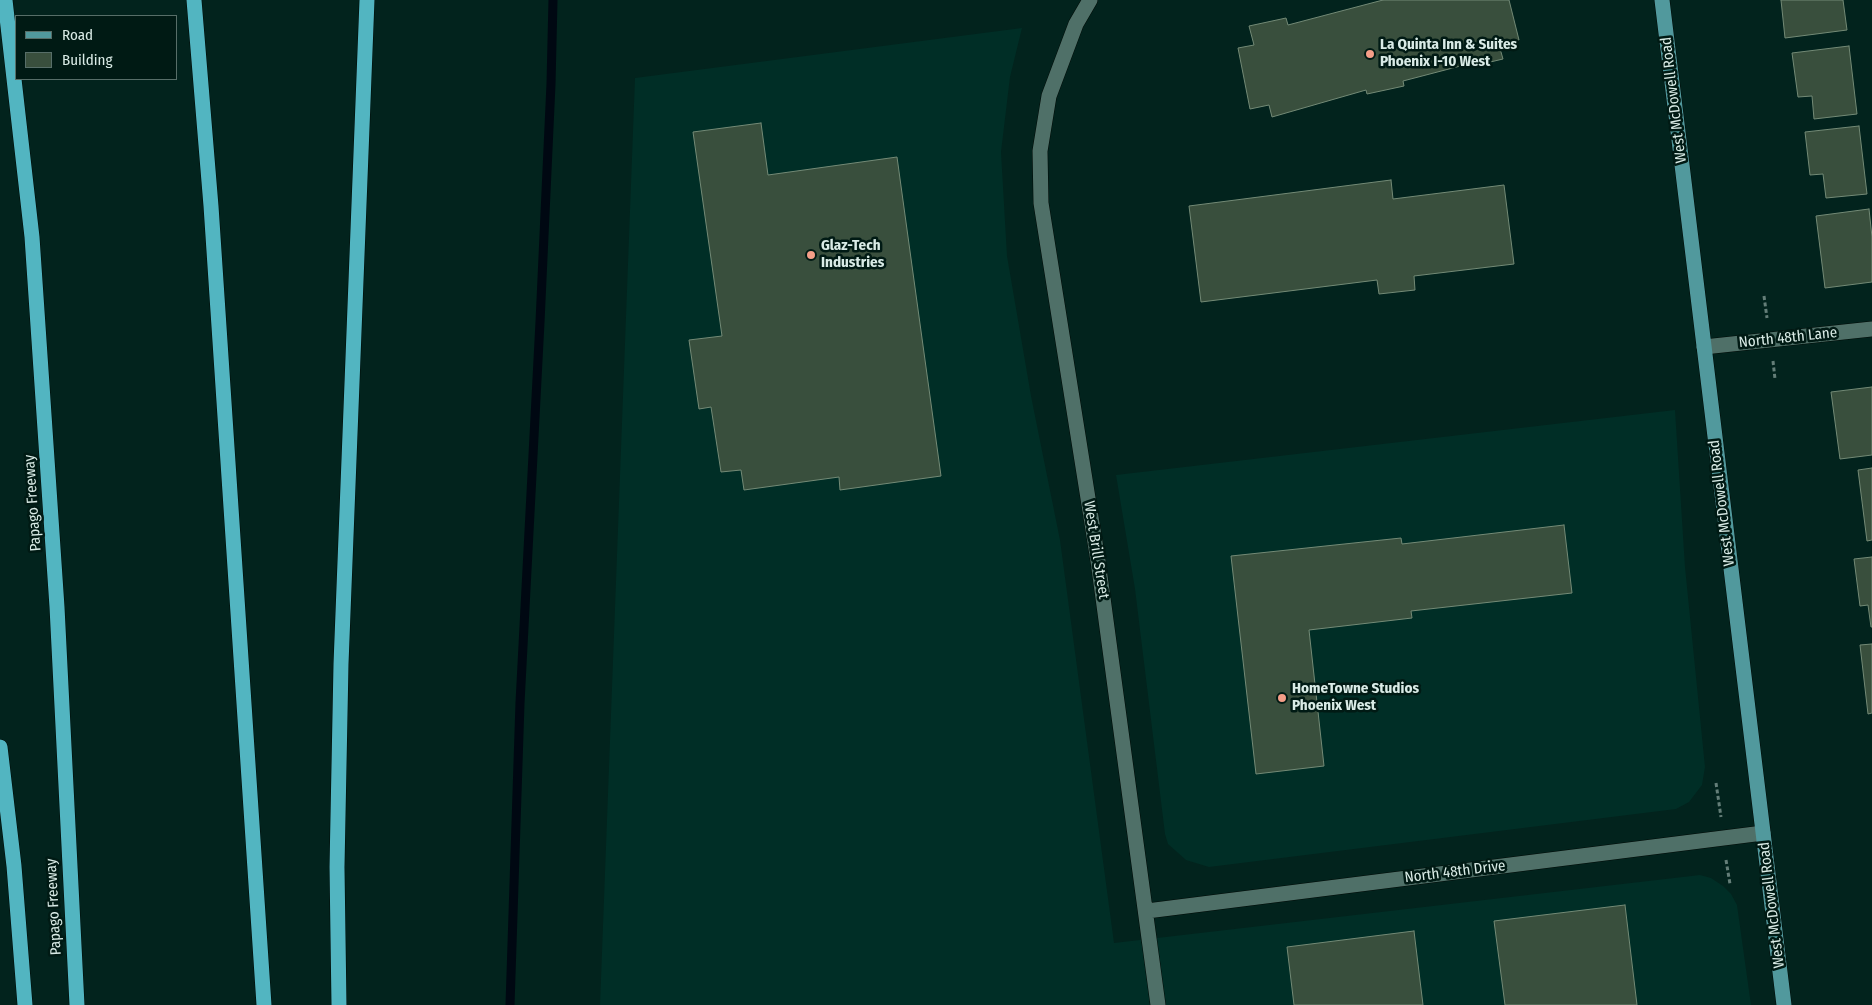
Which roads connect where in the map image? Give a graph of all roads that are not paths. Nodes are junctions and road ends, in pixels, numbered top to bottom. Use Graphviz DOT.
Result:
graph roads {
  1 [pos="5,0"];
  2 [pos="194,0"];
  3 [pos="367,0"];
  4 [pos="1090,0"];
  5 [pos="1662,0"];
  6 [pos="1872,329"];
  7 [pos="1704,347"];
  8 [pos="0,746"];
  9 [pos="1763,833"];
  10 [pos="1146,911"];
  11 [pos="25,1005"];
  12 [pos="77,1005"];
  13 [pos="264,1005"];
  14 [pos="340,1005"];
  15 [pos="1158,1005"];
  16 [pos="1784,1005"];
  1 -- 12 [label="highway, Papago Freeway"];
  2 -- 13 [label="highway"];
  3 -- 14 [label="highway"];
  4 -- 10 [label="street, West Brill Street"];
  5 -- 7 [label="main road, West McDowell Road"];
  6 -- 7 [label="street, North 48th Lane"];
  7 -- 9 [label="main road, West McDowell Road"];
  8 -- 11 [label="highway"];
  9 -- 10 [label="street, North 48th Drive"];
  9 -- 16 [label="main road, West McDowell Road"];
  10 -- 15 [label="street, West Brill Street"];
}
